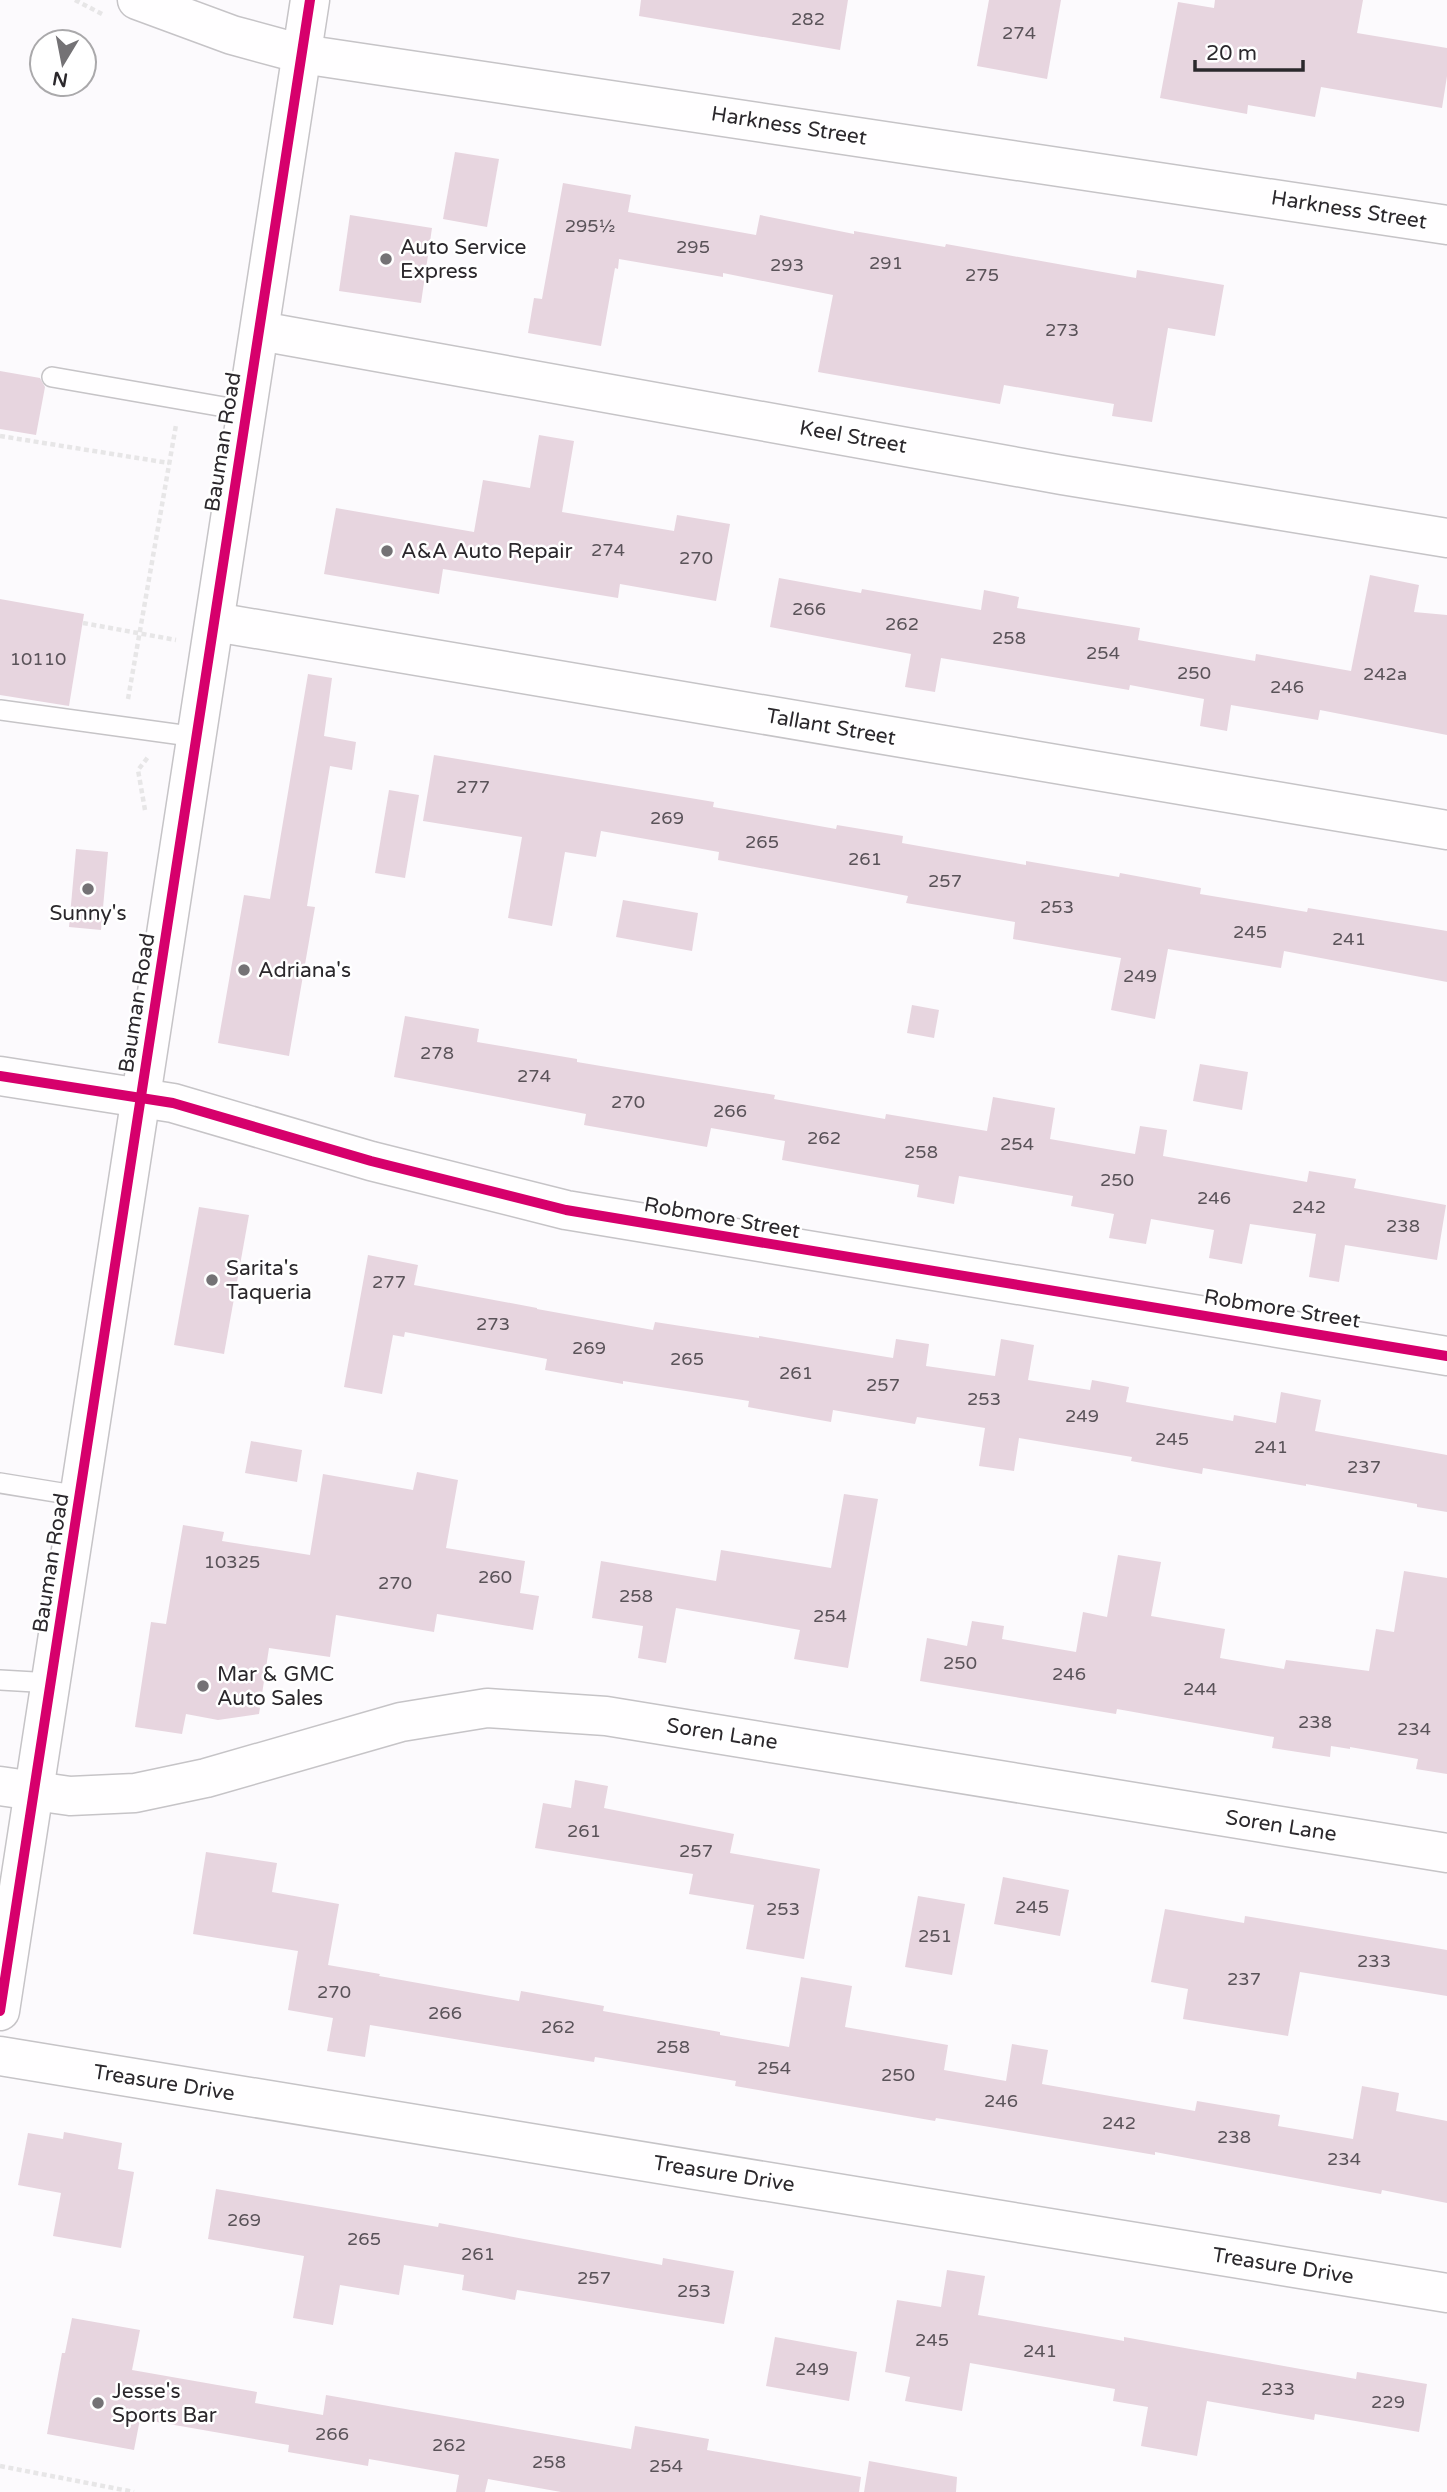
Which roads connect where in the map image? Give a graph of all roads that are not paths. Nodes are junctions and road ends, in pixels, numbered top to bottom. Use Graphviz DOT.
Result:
graph roads {
  1 [pos="137,0"];
  2 [pos="310,0"];
  3 [pos="302,54"];
  4 [pos="1447,225"];
  5 [pos="260,331"];
  6 [pos="52,377"];
  7 [pos="232,409"];
  8 [pos="1447,538"];
  9 [pos="213,635"];
  10 [pos="0,710"];
  11 [pos="197,737"];
  12 [pos="1447,830"];
  13 [pos="0,1076"];
  14 [pos="142,1099"];
  15 [pos="1447,1356"];
  16 [pos="0,1483"];
  17 [pos="80,1496"];
  18 [pos="0,1680"];
  19 [pos="52,1684"];
  20 [pos="18,1788"];
  21 [pos="1447,1853"];
  22 [pos="0,2011"];
  23 [pos="0,2056"];
  24 [pos="1447,2293"];
  1 -- 3 [label="street, Harkness Street"];
  2 -- 3 [label="street, Bauman Road"];
  3 -- 4 [label="street, Harkness Street"];
  3 -- 5 [label="street, Bauman Road"];
  5 -- 7 [label="street, Bauman Road"];
  5 -- 8 [label="street, Keel Street"];
  6 -- 7 [label="lane"];
  7 -- 9 [label="street, Bauman Road"];
  9 -- 11 [label="street, Bauman Road"];
  9 -- 12 [label="street, Tallant Street"];
  10 -- 11 [label="lane"];
  11 -- 14 [label="street, Bauman Road"];
  13 -- 14 [label="street, Robmore Street"];
  14 -- 15 [label="street, Robmore Street"];
  14 -- 17 [label="street, Bauman Road"];
  16 -- 17 [label="lane"];
  17 -- 19 [label="street, Bauman Road"];
  18 -- 19 [label="lane"];
  19 -- 20 [label="street, Bauman Road"];
  20 -- 21 [label="street, Soren Lane"];
  20 -- 22 [label="street, Bauman Road"];
  23 -- 24 [label="street, Treasure Drive"];
}
